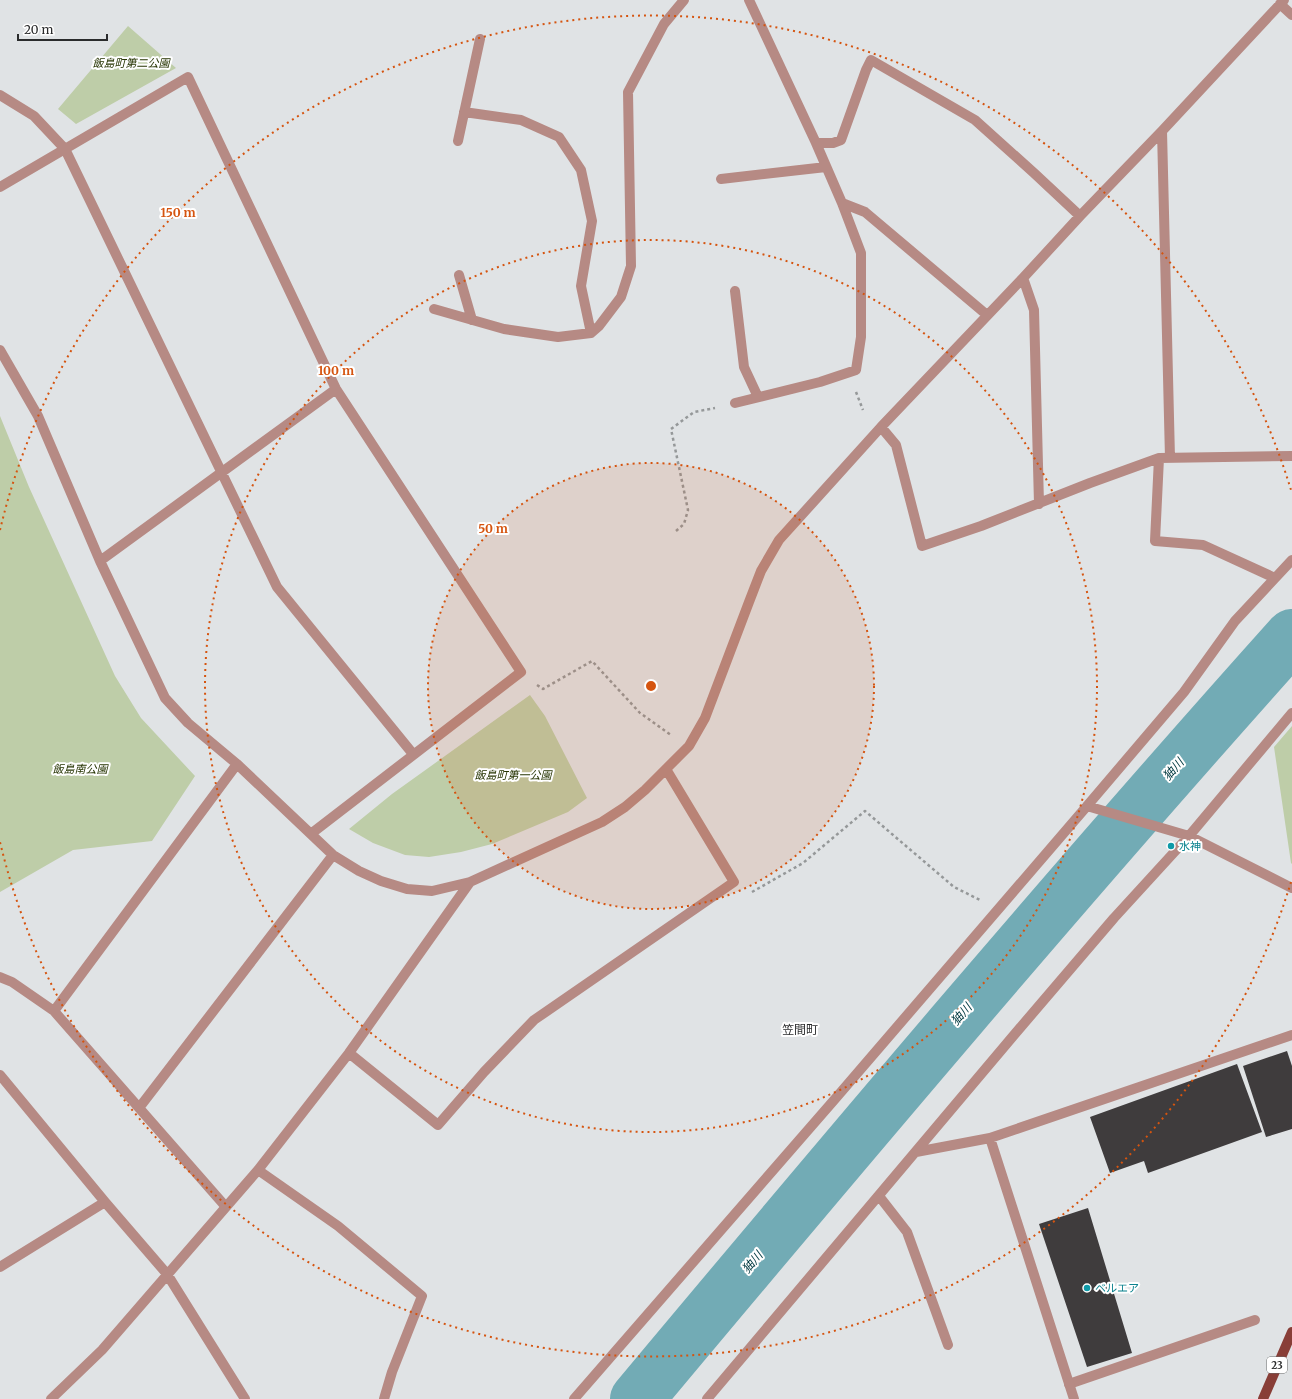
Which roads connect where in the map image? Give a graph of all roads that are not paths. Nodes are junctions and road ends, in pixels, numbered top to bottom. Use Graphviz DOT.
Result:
graph roads {
  1 [pos="684,0"];
  2 [pos="749,0"];
  3 [pos="1282,2"];
  4 [pos="1292,15"];
  5 [pos="480,39"];
  6 [pos="0,95"];
  7 [pos="464,112"];
  8 [pos="1162,131"];
  9 [pos="458,141"];
  10 [pos="816,143"];
  11 [pos="65,149"];
  12 [pos="826,166"];
  13 [pos="721,179"];
  14 [pos="0,188"];
  15 [pos="842,203"];
  16 [pos="1080,216"];
  17 [pos="459,275"];
  18 [pos="1023,278"];
  19 [pos="735,291"];
  20 [pos="434,310"];
  21 [pos="987,315"];
  22 [pos="472,320"];
  23 [pos="591,333"];
  24 [pos="0,350"];
  25 [pos="336,389"];
  26 [pos="758,397"];
  27 [pos="735,403"];
  28 [pos="881,427"];
  29 [pos="1292,456"];
  30 [pos="1159,458"];
  31 [pos="1170,458"];
  32 [pos="221,473"];
  33 [pos="1039,504"];
  34 [pos="1292,560"];
  35 [pos="100,562"];
  36 [pos="1275,578"];
  37 [pos="1292,713"];
  38 [pos="414,754"];
  39 [pos="237,764"];
  40 [pos="666,769"];
  41 [pos="1087,806"];
  42 [pos="312,833"];
  43 [pos="1189,836"];
  44 [pos="333,855"];
  45 [pos="470,882"];
  46 [pos="1292,888"];
  47 [pos="0,978"];
  48 [pos="54,1011"];
  49 [pos="1292,1035"];
  50 [pos="349,1053"];
  51 [pos="0,1075"];
  52 [pos="139,1108"];
  53 [pos="990,1138"];
  54 [pos="916,1152"];
  55 [pos="258,1170"];
  56 [pos="879,1196"];
  57 [pos="105,1202"];
  58 [pos="226,1207"];
  59 [pos="0,1267"];
  60 [pos="167,1274"];
  61 [pos="1255,1320"];
  62 [pos="1292,1332"];
  63 [pos="948,1345"];
  64 [pos="1070,1384"];
  65 [pos="51,1399"];
  66 [pos="245,1399"];
  67 [pos="384,1399"];
  68 [pos="574,1399"];
  69 [pos="707,1399"];
  70 [pos="1074,1399"];
  71 [pos="1263,1399"];
  1 -- 23 [label="street"];
  2 -- 10 [label="street"];
  3 -- 4 [label="street"];
  3 -- 8 [label="street"];
  5 -- 7 [label="street"];
  6 -- 11 [label="street"];
  7 -- 9 [label="street"];
  7 -- 23 [label="street"];
  8 -- 16 [label="street"];
  8 -- 31 [label="street"];
  10 -- 12 [label="street"];
  10 -- 16 [label="street"];
  11 -- 14 [label="street"];
  11 -- 25 [label="street"];
  11 -- 32 [label="street"];
  12 -- 13 [label="street"];
  12 -- 15 [label="street"];
  15 -- 21 [label="street"];
  15 -- 26 [label="street"];
  16 -- 18 [label="street"];
  17 -- 22 [label="street"];
  18 -- 21 [label="street"];
  18 -- 33 [label="street"];
  19 -- 26 [label="street"];
  20 -- 22 [label="street"];
  21 -- 28 [label="street"];
  22 -- 23 [label="street"];
  24 -- 35 [label="street"];
  25 -- 32 [label="street"];
  25 -- 38 [label="street"];
  26 -- 27 [label="street"];
  28 -- 33 [label="street"];
  28 -- 40 [label="street"];
  29 -- 31 [label="street"];
  30 -- 31 [label="street"];
  30 -- 33 [label="street"];
  30 -- 36 [label="street"];
  32 -- 35 [label="street"];
  32 -- 38 [label="street"];
  34 -- 36 [label="street"];
  35 -- 39 [label="street"];
  36 -- 41 [label="street"];
  37 -- 43 [label="street"];
  38 -- 42 [label="street"];
  39 -- 42 [label="street"];
  39 -- 48 [label="street"];
  40 -- 45 [label="street"];
  40 -- 50 [label="street"];
  41 -- 43 [label="street"];
  41 -- 68 [label="street"];
  42 -- 44 [label="street"];
  43 -- 46 [label="street"];
  43 -- 54 [label="street"];
  44 -- 45 [label="street"];
  44 -- 52 [label="street"];
  45 -- 50 [label="street"];
  47 -- 48 [label="street"];
  48 -- 52 [label="street"];
  49 -- 53 [label="street"];
  50 -- 55 [label="street"];
  51 -- 57 [label="street"];
  52 -- 58 [label="street"];
  53 -- 54 [label="street"];
  53 -- 64 [label="street"];
  54 -- 56 [label="street"];
  55 -- 58 [label="street"];
  55 -- 67 [label="street"];
  56 -- 63 [label="street"];
  56 -- 69 [label="street"];
  57 -- 59 [label="street"];
  57 -- 60 [label="street"];
  58 -- 60 [label="street"];
  60 -- 65 [label="street"];
  60 -- 66 [label="street"];
  61 -- 64 [label="street"];
  62 -- 71 [label="main road, 23"];
  64 -- 70 [label="street"];
}
